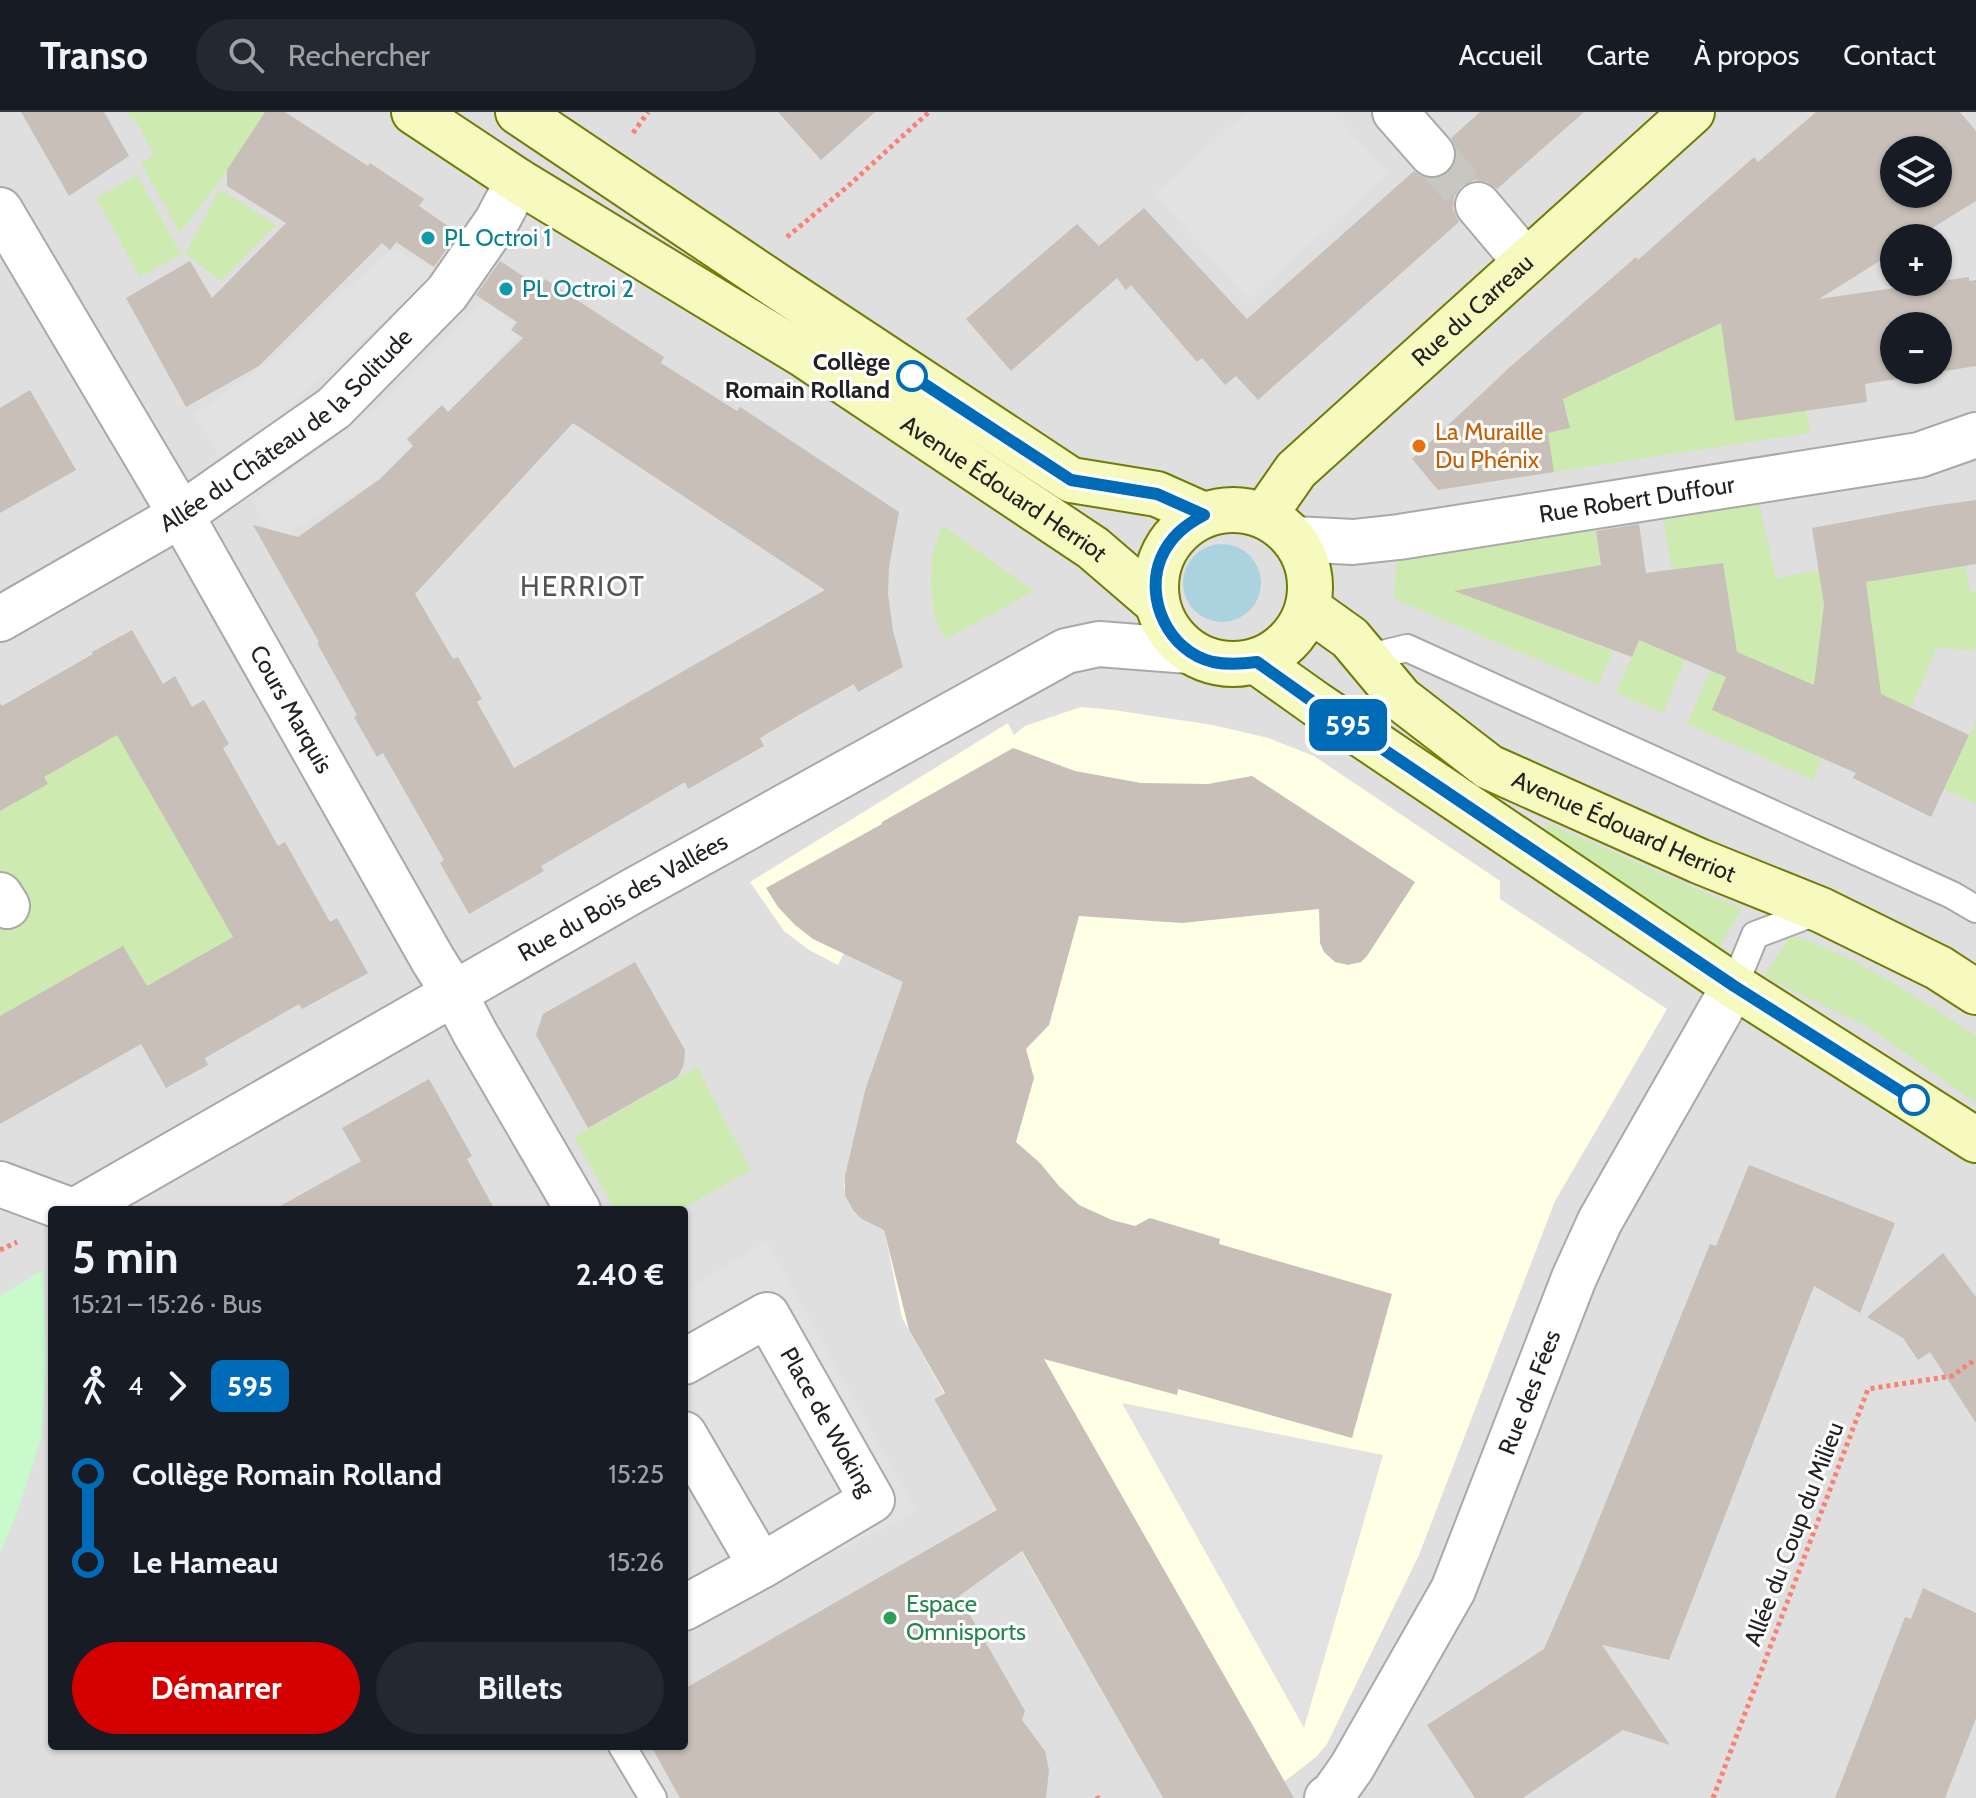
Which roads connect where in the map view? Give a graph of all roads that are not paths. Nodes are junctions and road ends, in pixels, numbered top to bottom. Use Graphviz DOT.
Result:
graph roads {
  1 [pos="414,112"];
  2 [pos="518,112"];
  3 [pos="1395,112"];
  4 [pos="1692,112"];
  5 [pos="1432,154"];
  6 [pos="518,181"];
  7 [pos="1478,205"];
  8 [pos="0,210"];
  9 [pos="1526,262"];
  10 [pos="780,288"];
  11 [pos="1976,435"];
  12 [pos="181,515"];
  13 [pos="1204,515"];
  14 [pos="1279,528"];
  15 [pos="1157,603"];
  16 [pos="1308,608"];
  17 [pos="0,619"];
  18 [pos="1189,651"];
  19 [pos="1366,658"];
  20 [pos="1257,662"];
  21 [pos="1976,909"];
  22 [pos="1821,910"];
  23 [pos="1734,986"];
  24 [pos="1976,992"];
  25 [pos="454,993"];
  26 [pos="1976,1140"];
  27 [pos="0,1184"];
  28 [pos="62,1206"];
  29 [pos="80,1206"];
  30 [pos="576,1206"];
  31 [pos="688,1360"];
  32 [pos="688,1441"];
  33 [pos="761,1566"];
  34 [pos="688,1606"];
  35 [pos="624,1750"];
  36 [pos="653,1798"];
  37 [pos="1327,1798"];
  1 -- 6 [label="street, Avenue Édouard Herriot"];
  2 -- 10 [label="street, Avenue Édouard Herriot"];
  3 -- 5 [label="street"];
  4 -- 9 [label="street, Rue du Carreau"];
  6 -- 10 [label="street, Avenue Édouard Herriot"];
  6 -- 12 [label="street, Allée du Château de la Solitude"];
  6 -- 15 [label="street, Avenue Édouard Herriot"];
  7 -- 9 [label="street"];
  8 -- 12 [label="street, Cours Marquis"];
  9 -- 14 [label="street, Rue du Carreau"];
  10 -- 13 [label="street, Avenue Édouard Herriot"];
  11 -- 14 [label="street, Rue Robert Duffour"];
  12 -- 17 [label="street, Allée du Château de la Solitude"];
  12 -- 25 [label="street, Cours Marquis"];
  13 -- 14 [label="street"];
  13 -- 15 [label="street"];
  14 -- 16 [label="street"];
  15 -- 18 [label="street"];
  16 -- 19 [label="street, Avenue Édouard Herriot"];
  16 -- 20 [label="street"];
  18 -- 20 [label="street"];
  18 -- 25 [label="street, Rue du Bois des Vallées"];
  19 -- 21 [label="lane"];
  19 -- 22 [label="street, Avenue Édouard Herriot"];
  20 -- 23 [label="street, Avenue Édouard Herriot"];
  22 -- 23 [label="lane"];
  22 -- 24 [label="street, Avenue Édouard Herriot"];
  23 -- 26 [label="street, Avenue Édouard Herriot"];
  23 -- 37 [label="street, Rue des Fées"];
  25 -- 29 [label="street, Rue du Bois des Vallées"];
  25 -- 30 [label="street, Cours Marquis"];
  27 -- 28 [label="street, Rue du Bois des Vallées"];
  31 -- 33 [label="street, Place de Woking"];
  32 -- 33 [label="street"];
  33 -- 34 [label="street, Place de Woking"];
  35 -- 36 [label="lane"];
}
